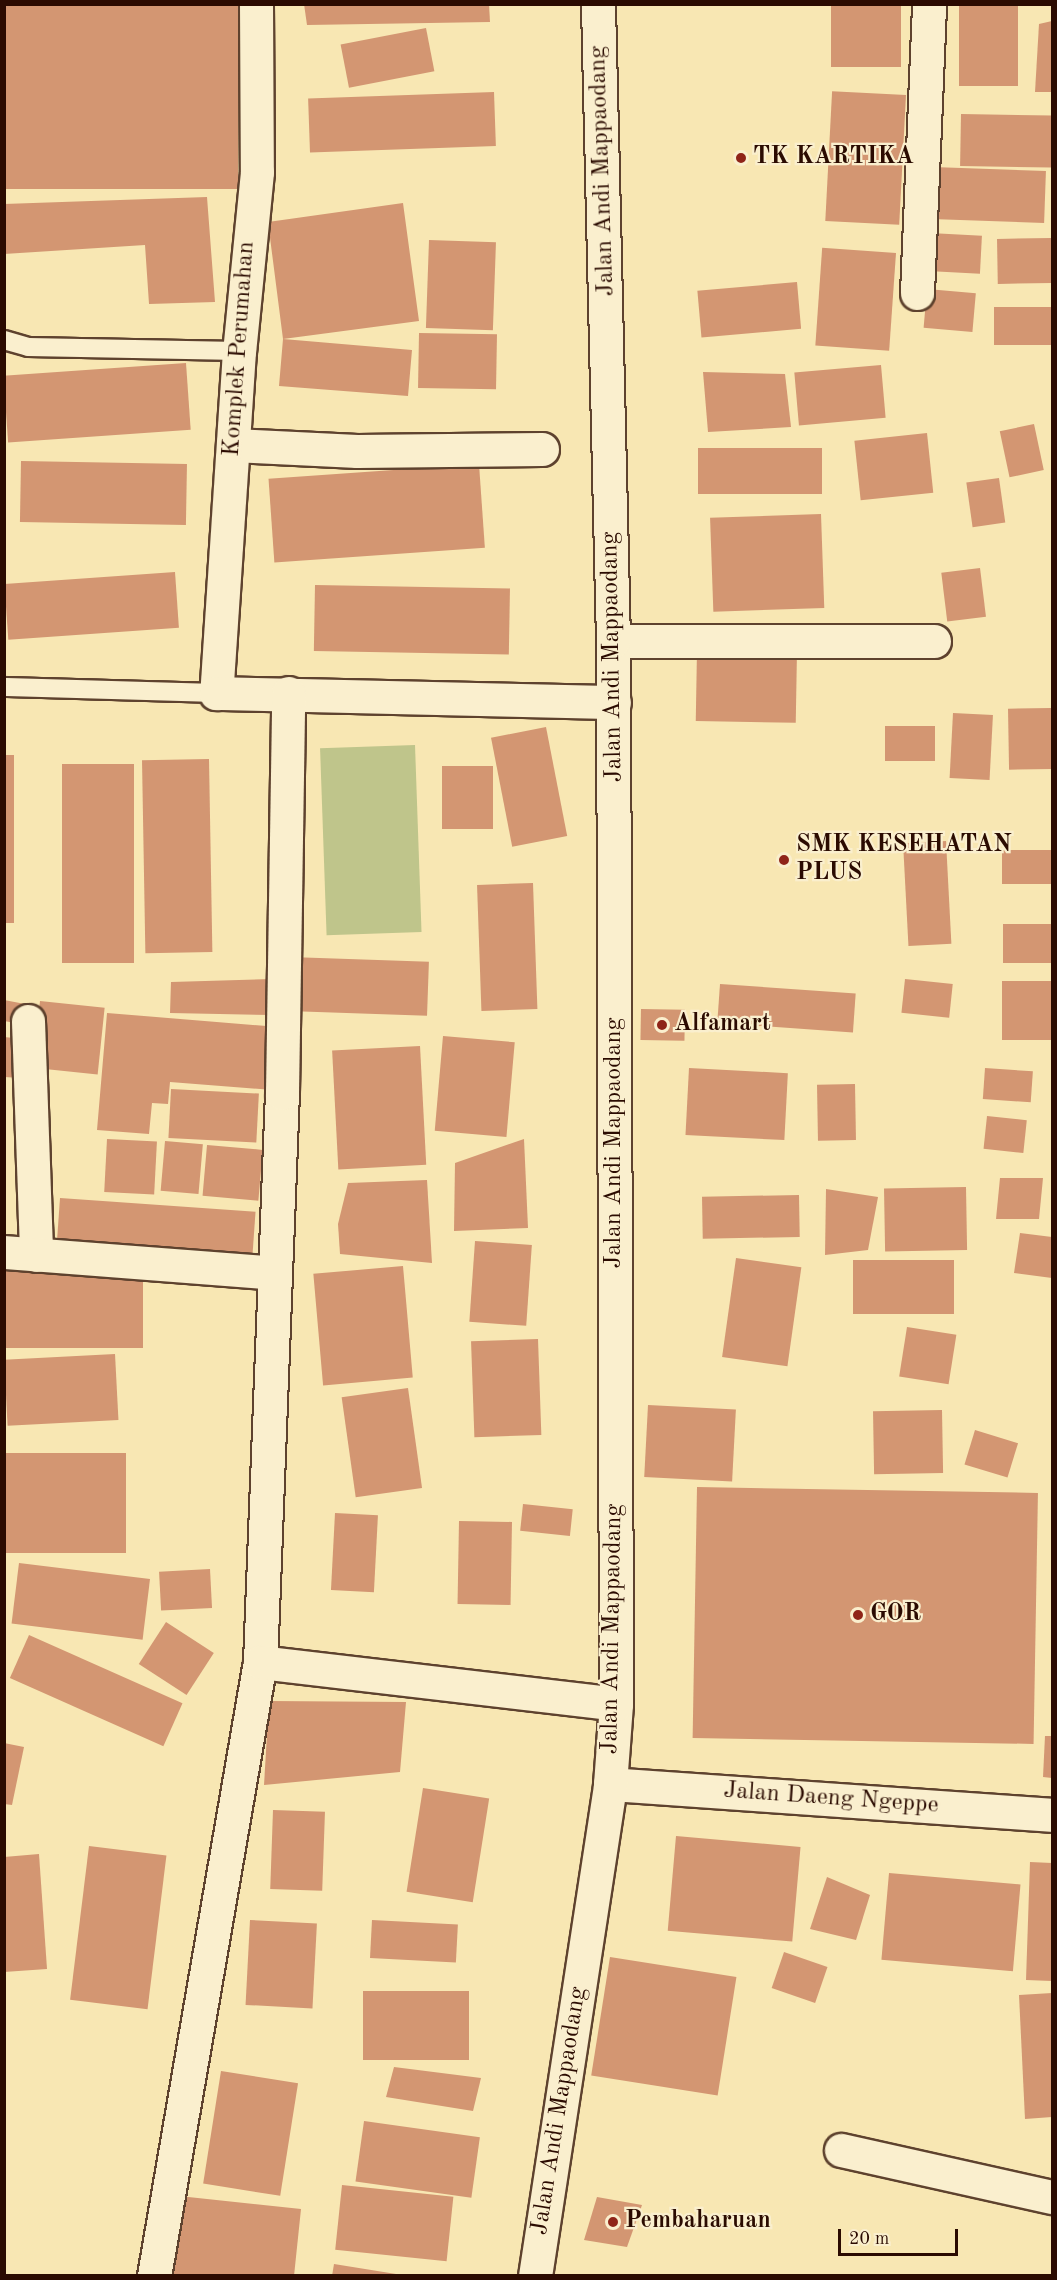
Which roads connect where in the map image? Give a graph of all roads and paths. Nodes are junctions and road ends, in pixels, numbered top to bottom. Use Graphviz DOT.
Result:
graph roads {
  1 [pos="256,4"];
  2 [pos="598,4"];
  3 [pos="929,4"];
  4 [pos="916,293"];
  5 [pos="4,340"];
  6 [pos="239,351"];
  7 [pos="233,445"];
  8 [pos="542,449"];
  9 [pos="613,641"];
  10 [pos="934,642"];
  11 [pos="4,687"];
  12 [pos="216,693"];
  13 [pos="288,693"];
  14 [pos="614,702"];
  15 [pos="28,1020"];
  16 [pos="4,1252"];
  17 [pos="36,1255"];
  18 [pos="274,1273"];
  19 [pos="260,1662"];
  20 [pos="616,1704"];
  21 [pos="610,1784"];
  22 [pos="1053,1815"];
  23 [pos="841,2150"];
  24 [pos="1053,2197"];
  25 [pos="154,2276"];
  26 [pos="535,2276"];
  1 -- 6 [label="street, Komplek Perumahan"];
  2 -- 9 [label="street, Jalan Andi Mappaodang"];
  3 -- 4 [label="street"];
  5 -- 6 [label="lane"];
  6 -- 7 [label="street, Komplek Perumahan"];
  7 -- 8 [label="street"];
  7 -- 12 [label="street, Komplek Perumahan"];
  9 -- 10 [label="street"];
  9 -- 14 [label="street, Jalan Andi Mappaodang"];
  11 -- 12 [label="lane"];
  12 -- 13 [label="street"];
  13 -- 14 [label="street"];
  13 -- 18 [label="street"];
  14 -- 20 [label="street, Jalan Andi Mappaodang"];
  15 -- 17 [label="street"];
  16 -- 17 [label="street"];
  17 -- 18 [label="street"];
  18 -- 19 [label="street"];
  19 -- 20 [label="street"];
  19 -- 25 [label="street"];
  20 -- 21 [label="street, Jalan Andi Mappaodang"];
  21 -- 22 [label="street, Jalan Daeng Ngeppe"];
  21 -- 26 [label="street, Jalan Andi Mappaodang"];
  23 -- 24 [label="street"];
}
